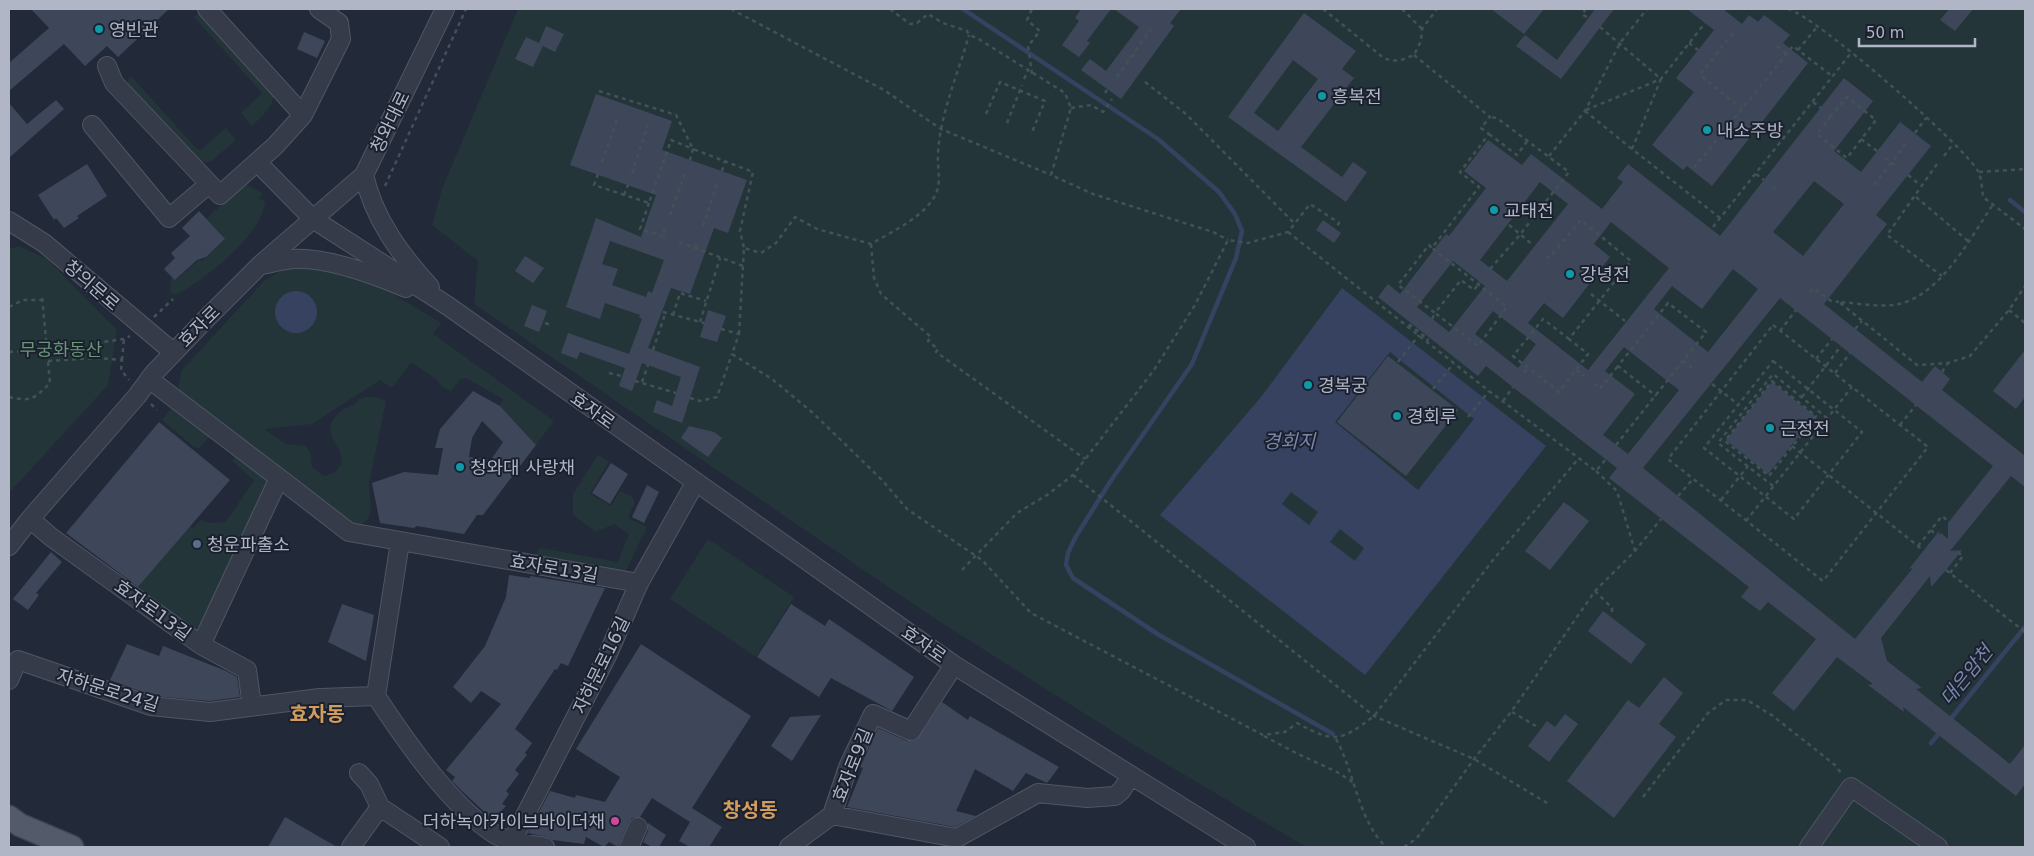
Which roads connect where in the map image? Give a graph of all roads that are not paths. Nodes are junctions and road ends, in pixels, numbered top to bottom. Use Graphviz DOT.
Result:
graph roads {
  1 [pos="206,9"];
  2 [pos="319,9"];
  3 [pos="445,9"];
  4 [pos="107,66"];
  5 [pos="303,115"];
  6 [pos="92,125"];
  7 [pos="257,162"];
  8 [pos="364,175"];
  9 [pos="209,184"];
  10 [pos="314,219"];
  11 [pos="10,223"];
  12 [pos="260,266"];
  13 [pos="448,306"];
  14 [pos="173,352"];
  15 [pos="144,386"];
  16 [pos="279,478"];
  17 [pos="695,483"];
  18 [pos="30,519"];
  19 [pos="400,542"];
  20 [pos="9,546"];
  21 [pos="639,583"];
  22 [pos="201,645"];
  23 [pos="954,665"];
  24 [pos="9,680"];
  25 [pos="376,696"];
  26 [pos="252,706"];
  27 [pos="359,773"];
  28 [pos="1131,776"];
  29 [pos="380,807"];
  30 [pos="832,815"];
  31 [pos="9,817"];
  32 [pos="638,828"];
  33 [pos="1224,842"];
  34 [pos="510,844"];
  35 [pos="72,847"];
  36 [pos="352,847"];
  37 [pos="440,847"];
  38 [pos="545,847"];
  39 [pos="629,847"];
  40 [pos="789,847"];
  41 [pos="1246,847"];
  42 [pos="1810,847"];
  43 [pos="1938,847"];
  1 -- 5 [label="street"];
  2 -- 5 [label="street"];
  3 -- 8 [label="street, 청와대로"];
  4 -- 9 [label="street"];
  5 -- 7 [label="street"];
  6 -- 9 [label="street"];
  7 -- 9 [label="street"];
  7 -- 10 [label="street"];
  8 -- 10 [label="street, 청와대로"];
  8 -- 13 [label="street"];
  10 -- 12 [label="street, 효자로"];
  10 -- 13 [label="street, 효자로"];
  11 -- 14 [label="street, 창의문로"];
  12 -- 13 [label="street"];
  12 -- 14 [label="street, 효자로"];
  13 -- 17 [label="street, 효자로"];
  14 -- 15 [label="street, 효자로"];
  15 -- 16 [label="street, 효자로13길"];
  15 -- 18 [label="street, 효자로"];
  16 -- 19 [label="street, 효자로13길"];
  16 -- 22 [label="street, 효자로13길"];
  17 -- 21 [label="street, 자하문로16길"];
  17 -- 23 [label="street, 효자로"];
  18 -- 20 [label="street, 효자로"];
  18 -- 22 [label="street, 효자로13길"];
  19 -- 21 [label="street, 효자로13길"];
  19 -- 25 [label="street"];
  21 -- 34 [label="street, 자하문로16길"];
  22 -- 26 [label="street"];
  23 -- 28 [label="street, 효자로"];
  23 -- 30 [label="street, 효자로9길"];
  24 -- 26 [label="street, 자하문로24길"];
  25 -- 26 [label="street, 자하문로24길"];
  25 -- 34 [label="street"];
  27 -- 29 [label="street"];
  28 -- 30 [label="street, 효자로9길"];
  28 -- 33 [label="street, 효자로"];
  29 -- 36 [label="street"];
  29 -- 37 [label="street"];
  30 -- 40 [label="street, 효자로9길"];
  31 -- 35 [label="main road"];
  32 -- 39 [label="street"];
  33 -- 41 [label="street, 효자로"];
  34 -- 38 [label="street"];
  42 -- 43 [label="street"];
}
